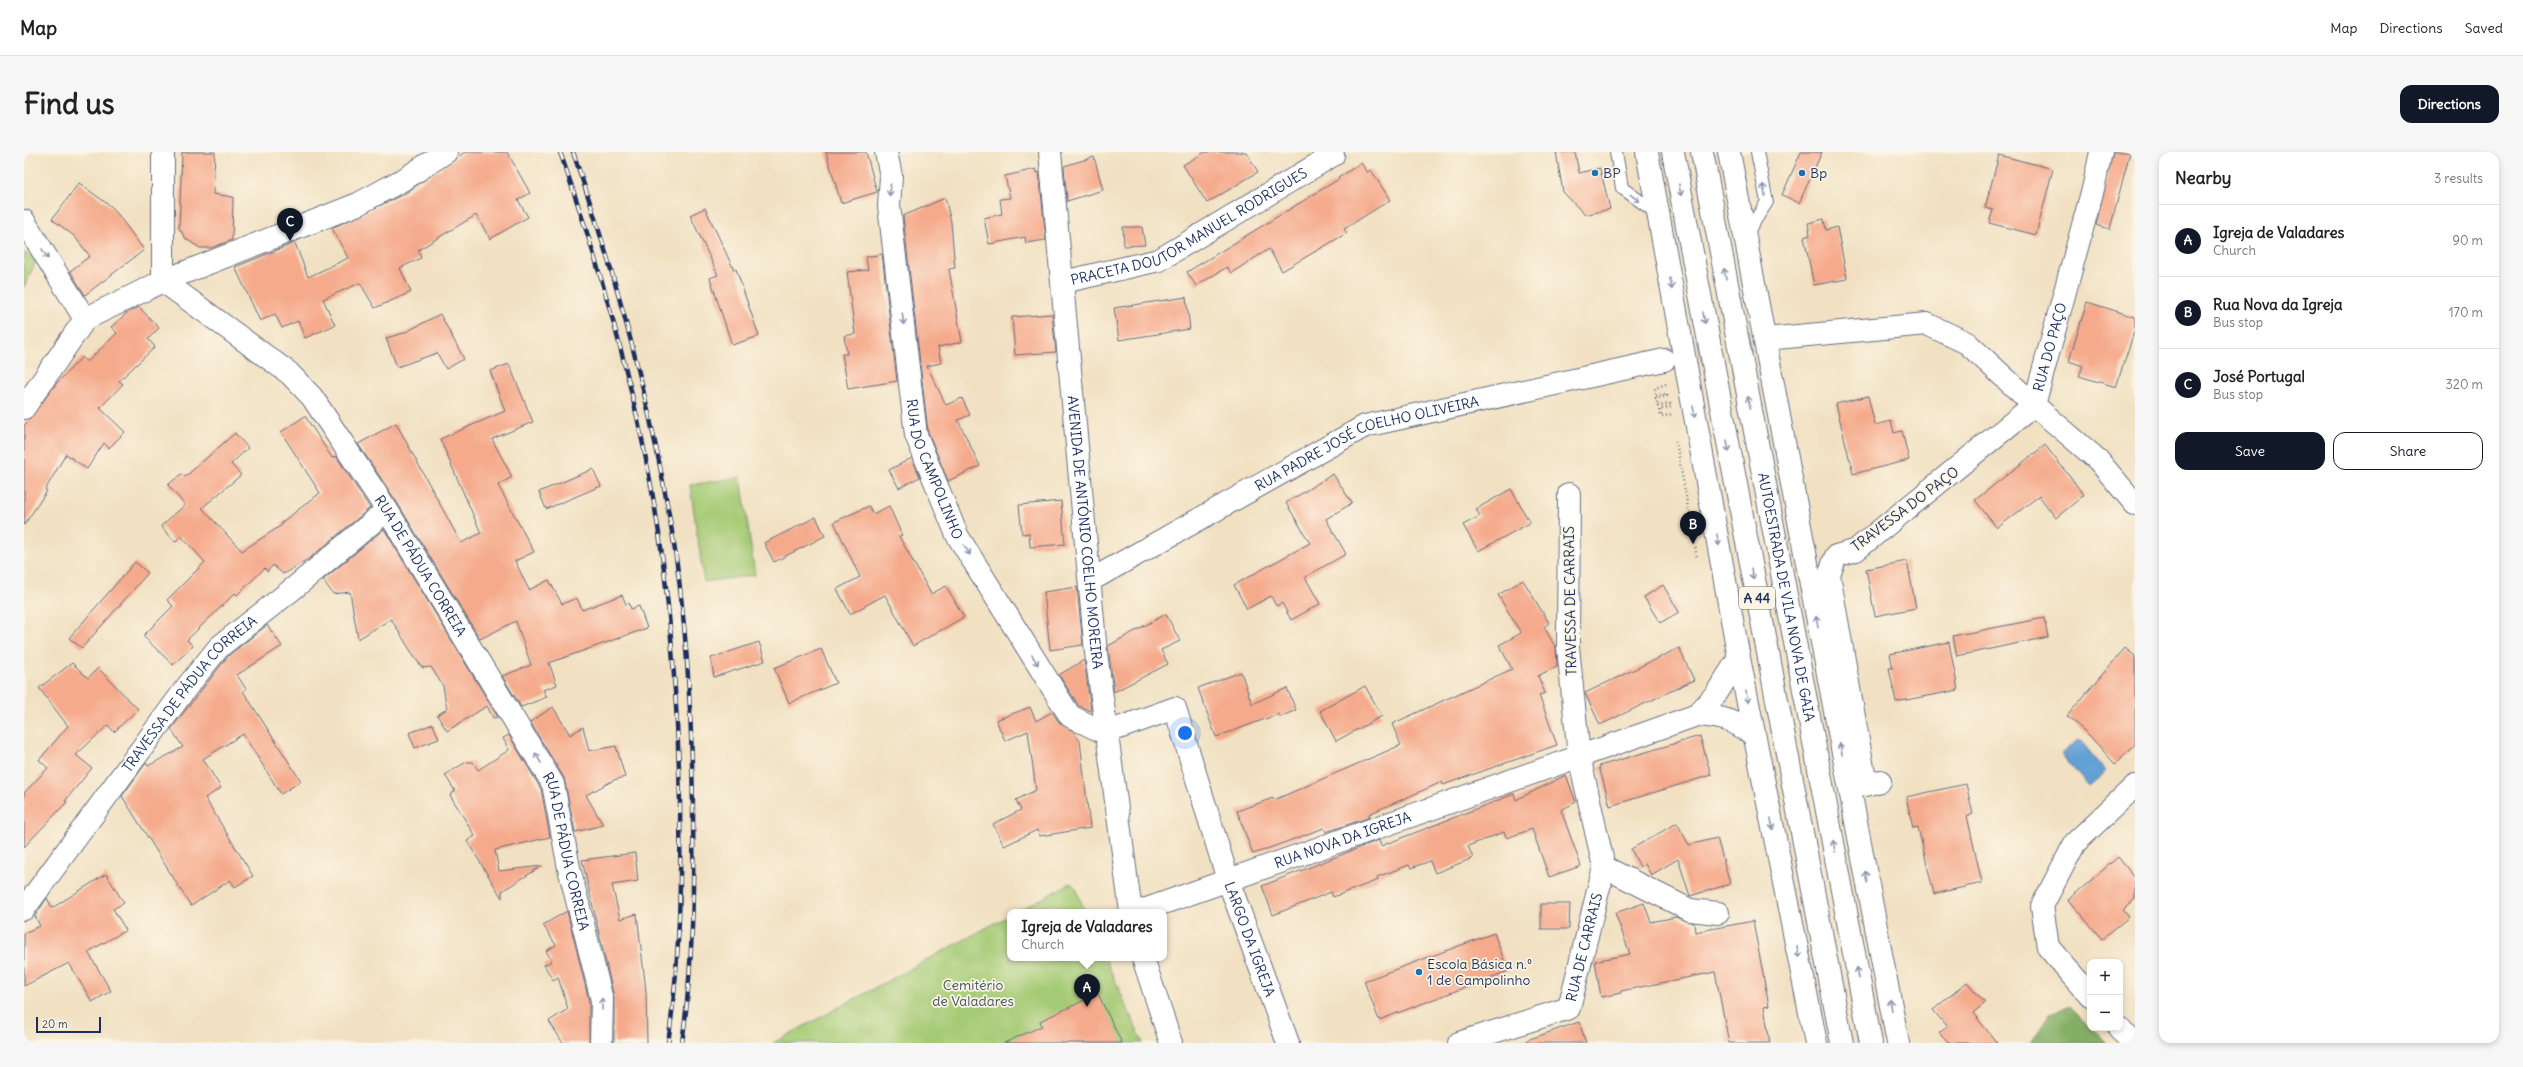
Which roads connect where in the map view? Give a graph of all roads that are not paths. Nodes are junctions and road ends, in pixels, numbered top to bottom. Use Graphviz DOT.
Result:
graph roads {
  1 [pos="163,152"];
  2 [pos="446,152"];
  3 [pos="886,152"];
  4 [pos="1050,152"];
  5 [pos="1616,152"];
  6 [pos="1647,152"];
  7 [pos="1673,152"];
  8 [pos="1702,152"];
  9 [pos="1729,152"];
  10 [pos="1757,152"];
  11 [pos="2101,152"];
  12 [pos="1333,155"];
  13 [pos="1659,215"];
  14 [pos="24,221"];
  15 [pos="1745,236"];
  16 [pos="163,281"];
  17 [pos="1063,282"];
  18 [pos="85,319"];
  19 [pos="1776,338"];
  20 [pos="1663,360"];
  21 [pos="2034,405"];
  22 [pos="24,408"];
  23 [pos="1570,494"];
  24 [pos="2135,504"];
  25 [pos="387,510"];
  26 [pos="1091,580"];
  27 [pos="1739,658"];
  28 [pos="1697,715"];
  29 [pos="1105,733"];
  30 [pos="1754,735"];
  31 [pos="1579,756"];
  32 [pos="1880,781"];
  33 [pos="2135,786"];
  34 [pos="1604,867"];
  35 [pos="1228,880"];
  36 [pos="24,909"];
  37 [pos="1131,909"];
  38 [pos="1146,909"];
  39 [pos="1718,913"];
  40 [pos="1144,961"];
  41 [pos="2087,992"];
  42 [pos="2122,1031"];
  43 [pos="601,1043"];
  44 [pos="1171,1043"];
  45 [pos="1288,1043"];
  46 [pos="1460,1043"];
  47 [pos="1816,1043"];
  48 [pos="1842,1043"];
  49 [pos="1871,1043"];
  50 [pos="1898,1043"];
  51 [pos="2132,1043"];
  1 -- 16 [label="main road"];
  2 -- 16 [label="main road"];
  3 -- 29 [label="main road, RUA DO CAMPOLINHO, one-way"];
  4 -- 17 [label="main road, AVENIDA DE ANTÓNIO COELHO MOREIRA"];
  5 -- 13 [label="lane, one-way"];
  6 -- 13 [label="main road"];
  7 -- 48 [label="main road, AUTOESTRADA DE VILA NOVA DE GAIA / A 44, one-way"];
  49 -- 8 [label="main road, AUTOESTRADA DE VILA NOVA DE GAIA / A 44, one-way"];
  9 -- 15 [label="main road"];
  15 -- 10 [label="lane, one-way"];
  11 -- 21 [label="main road, RUA DO PAÇO"];
  12 -- 17 [label="main road, PRACETA DOUTOR MANUEL RODRIGUES"];
  13 -- 27 [label="main road, one-way"];
  14 -- 18 [label="main road, one-way"];
  50 -- 15 [label="main road, one-way"];
  16 -- 18 [label="main road"];
  16 -- 25 [label="main road, RUA DE PÁDUA CORREIA"];
  17 -- 26 [label="main road, AVENIDA DE ANTÓNIO COELHO MOREIRA"];
  18 -- 22 [label="main road"];
  19 -- 21 [label="main road"];
  20 -- 26 [label="main road, RUA PADRE JOSÉ COELHO OLIVEIRA"];
  21 -- 24 [label="main road, RUA DO PAÇO"];
  21 -- 32 [label="main road, TRAVESSA DO PAÇO"];
  23 -- 31 [label="main road, TRAVESSA DE CARRAIS"];
  25 -- 36 [label="main road, TRAVESSA DE PÁDUA CORREIA"];
  43 -- 25 [label="main road, RUA DE PÁDUA CORREIA, one-way"];
  26 -- 29 [label="main road, AVENIDA DE ANTÓNIO COELHO MOREIRA"];
  27 -- 28 [label="main road, RUA NOVA DA IGREJA"];
  27 -- 30 [label="main road, one-way"];
  28 -- 30 [label="main road, RUA NOVA DA IGREJA"];
  28 -- 31 [label="main road, RUA NOVA DA IGREJA"];
  29 -- 35 [label="main road"];
  29 -- 37 [label="main road, AVENIDA DE ANTÓNIO COELHO MOREIRA"];
  30 -- 47 [label="main road, one-way"];
  31 -- 34 [label="main road, RUA DE CARRAIS"];
  31 -- 35 [label="main road, RUA NOVA DA IGREJA"];
  33 -- 41 [label="main road"];
  34 -- 39 [label="main road"];
  34 -- 46 [label="main road, RUA DE CARRAIS"];
  35 -- 38 [label="main road, LARGO DA IGREJA"];
  35 -- 45 [label="main road, LARGO DA IGREJA"];
  40 -- 44 [label="main road"];
  42 -- 51 [label="main road"];
}
